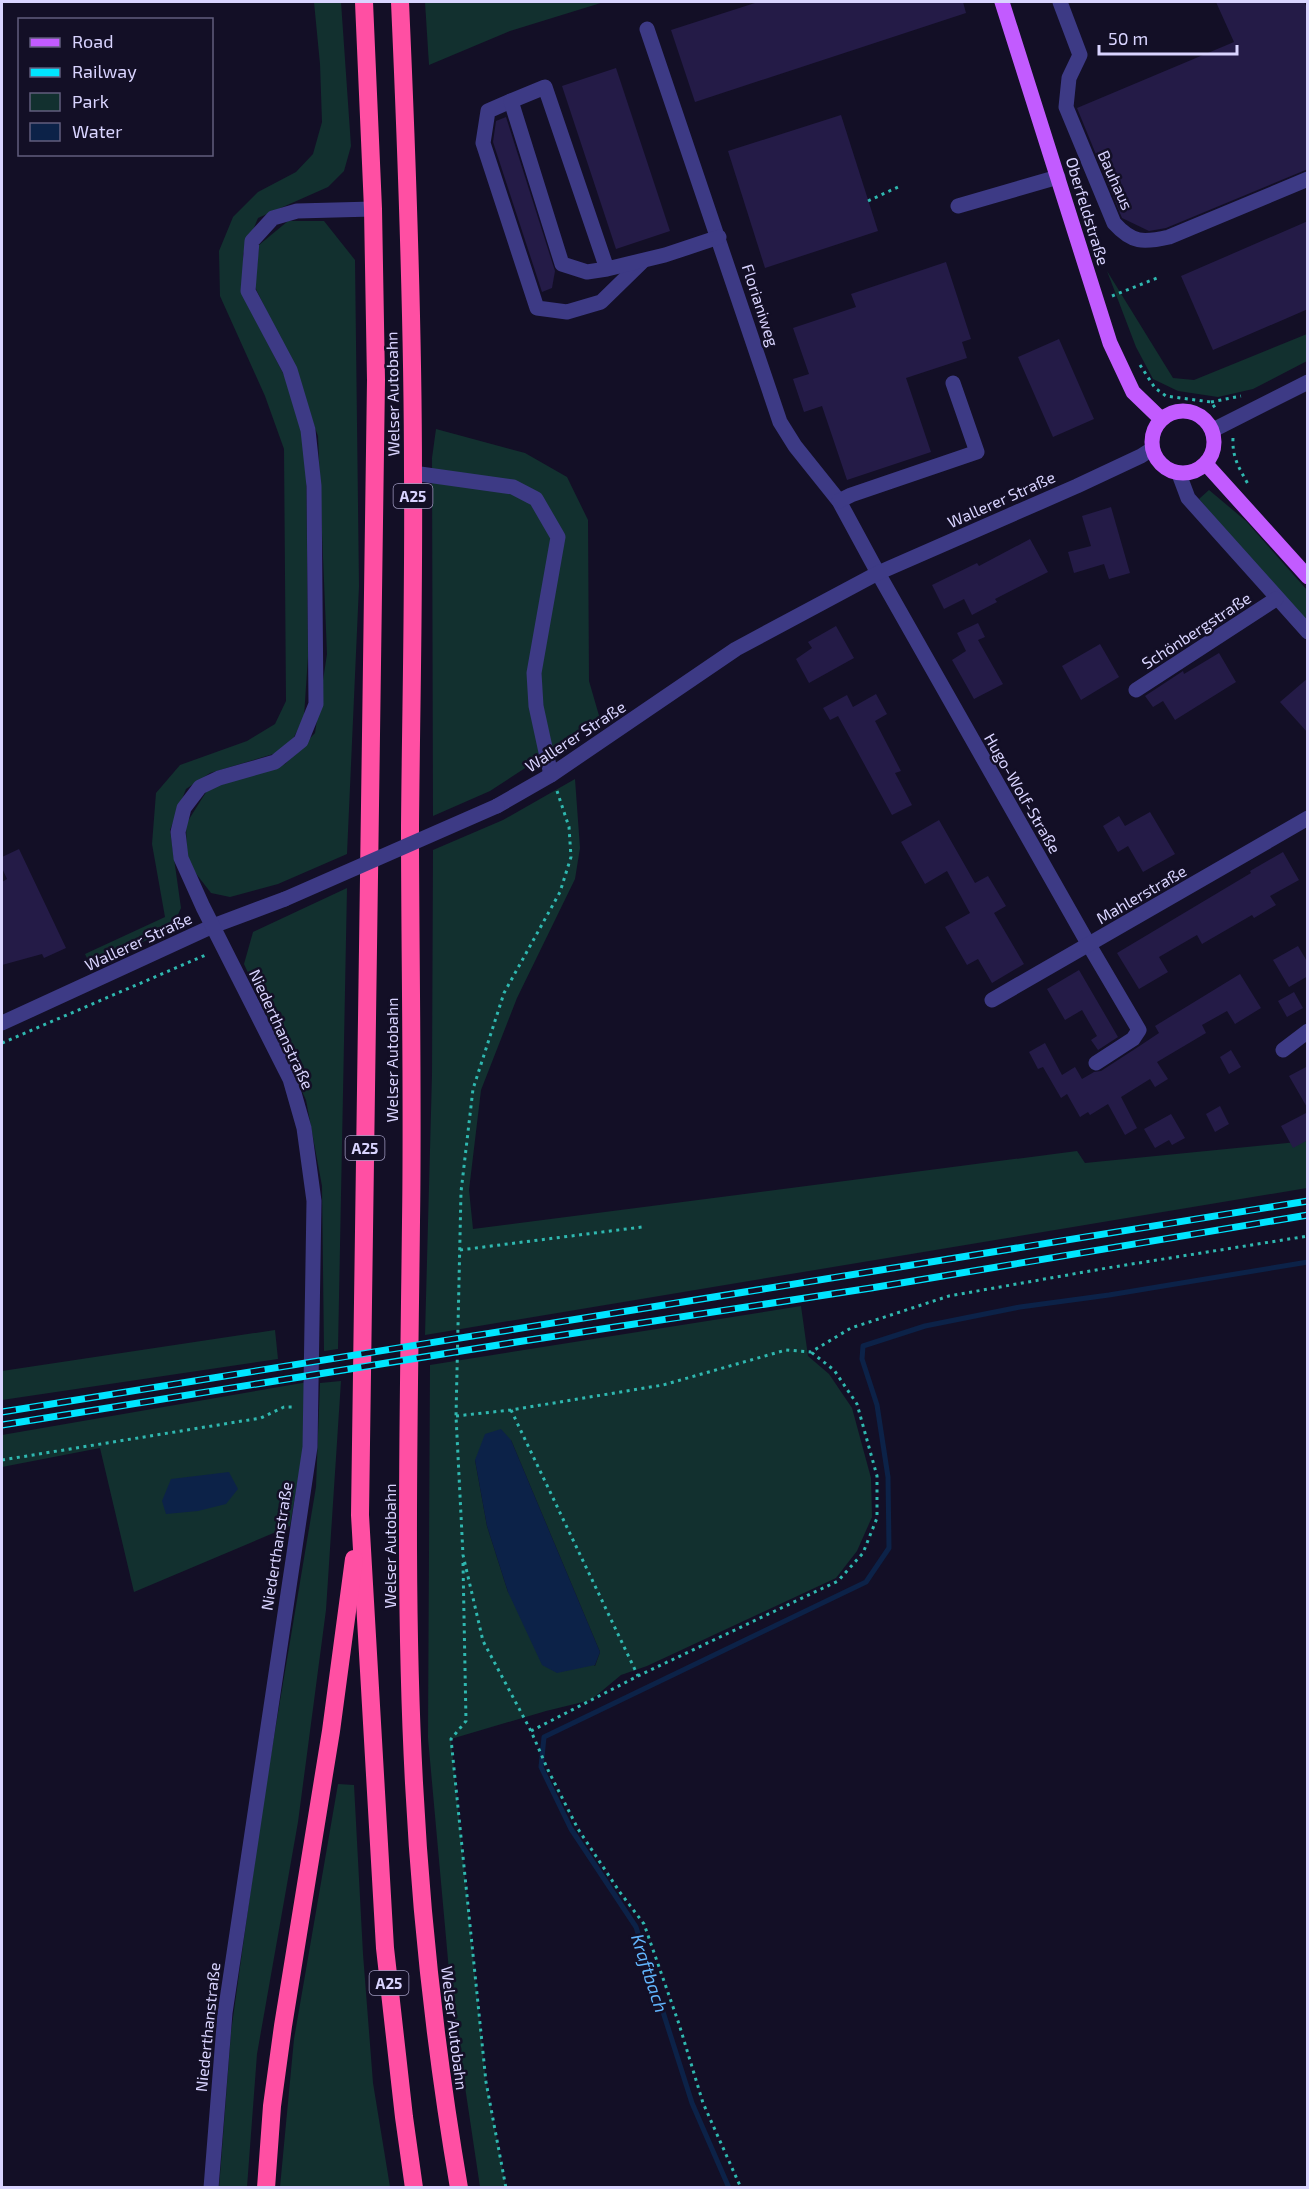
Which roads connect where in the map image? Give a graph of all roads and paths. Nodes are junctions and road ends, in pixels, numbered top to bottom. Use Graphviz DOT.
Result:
graph roads {
  1 [pos="364,2"];
  2 [pos="400,2"];
  3 [pos="1002,2"];
  4 [pos="1060,2"];
  5 [pos="647,29"];
  6 [pos="511,101"];
  7 [pos="1058,177"];
  8 [pos="1308,179"];
  9 [pos="898,187"];
  10 [pos="868,201"];
  11 [pos="958,206"];
  12 [pos="373,209"];
  13 [pos="719,237"];
  14 [pos="644,260"];
  15 [pos="607,269"];
  16 [pos="1157,278"];
  17 [pos="1110,297"];
  18 [pos="1135,357"];
  19 [pos="1308,382"];
  20 [pos="953,383"];
  21 [pos="1161,419"];
  22 [pos="1227,424"];
  23 [pos="1213,430"];
  24 [pos="1152,449"];
  25 [pos="1206,464"];
  26 [pos="413,473"];
  27 [pos="1179,474"];
  28 [pos="1248,484"];
  29 [pos="839,501"];
  30 [pos="878,573"];
  31 [pos="1308,577"];
  32 [pos="1276,599"];
  33 [pos="1308,632"];
  34 [pos="1136,690"];
  35 [pos="551,775"];
  36 [pos="1308,818"];
  37 [pos="213,926"];
  38 [pos="1089,945"];
  39 [pos="223,947"];
  40 [pos="992,1000"];
  41 [pos="2,1022"];
  42 [pos="1308,1031"];
  43 [pos="2,1043"];
  44 [pos="1283,1050"];
  45 [pos="1096,1063"];
  46 [pos="642,1227"];
  47 [pos="1308,1236"];
  48 [pos="460,1250"];
  49 [pos="811,1352"];
  50 [pos="284,1407"];
  51 [pos="511,1410"];
  52 [pos="456,1416"];
  53 [pos="2,1460"];
  54 [pos="360,1515"];
  55 [pos="463,1555"];
  56 [pos="638,1676"];
  57 [pos="531,1731"];
  58 [pos="211,2187"];
  59 [pos="266,2187"];
  60 [pos="414,2187"];
  61 [pos="459,2187"];
  62 [pos="506,2187"];
  63 [pos="741,2187"];
  1 -- 12 [label="highway, Welser Autobahn / A25"];
  2 -- 26 [label="highway, Welser Autobahn / A25"];
  3 -- 7 [label="main road, Oberfeldstraße"];
  4 -- 8 [label="street, Bauhaus"];
  5 -- 13 [label="street, Florianiweg"];
  6 -- 14 [label="street"];
  6 -- 15 [label="street"];
  6 -- 15 [label="street"];
  7 -- 11 [label="street"];
  7 -- 21 [label="main road, Oberfeldstraße"];
  9 -- 10 [label="path"];
  12 -- 37 [label="street, Niederthanstraße"];
  12 -- 54 [label="highway, Welser Autobahn / A25"];
  13 -- 14 [label="street"];
  13 -- 29 [label="street, Florianiweg"];
  14 -- 15 [label="street"];
  16 -- 17 [label="path"];
  18 -- 22 [label="path"];
  19 -- 22 [label="street"];
  20 -- 29 [label="street"];
  21 -- 23 [label="main road"];
  21 -- 24 [label="main road"];
  22 -- 23 [label="street"];
  22 -- 28 [label="path"];
  23 -- 25 [label="main road"];
  24 -- 27 [label="main road"];
  24 -- 30 [label="street, Wallerer Straße"];
  25 -- 27 [label="main road"];
  25 -- 31 [label="main road"];
  26 -- 35 [label="street"];
  26 -- 61 [label="highway, Welser Autobahn / A25"];
  27 -- 32 [label="street"];
  29 -- 30 [label="street, Florianiweg"];
  30 -- 35 [label="street, Wallerer Straße"];
  30 -- 38 [label="street, Hugo-Wolf-Straße"];
  32 -- 33 [label="street"];
  32 -- 34 [label="street, Schönbergstraße"];
  35 -- 37 [label="street, Wallerer Straße, bridge"];
  35 -- 48 [label="path"];
  36 -- 38 [label="street, Mahlerstraße"];
  37 -- 39 [label="street, Niederthanstraße"];
  37 -- 41 [label="street, Wallerer Straße"];
  38 -- 40 [label="street, Mahlerstraße"];
  38 -- 45 [label="street, Hugo-Wolf-Straße"];
  39 -- 43 [label="path"];
  39 -- 58 [label="street, Niederthanstraße"];
  42 -- 44 [label="street"];
  46 -- 48 [label="path"];
  47 -- 49 [label="path"];
  48 -- 52 [label="path"];
  49 -- 51 [label="path"];
  49 -- 56 [label="path"];
  50 -- 53 [label="path"];
  51 -- 52 [label="path"];
  51 -- 56 [label="path"];
  52 -- 55 [label="path"];
  54 -- 59 [label="highway"];
  54 -- 60 [label="highway, Welser Autobahn / A25"];
  55 -- 57 [label="path"];
  55 -- 62 [label="path"];
  56 -- 57 [label="path"];
  57 -- 63 [label="path"];
}
